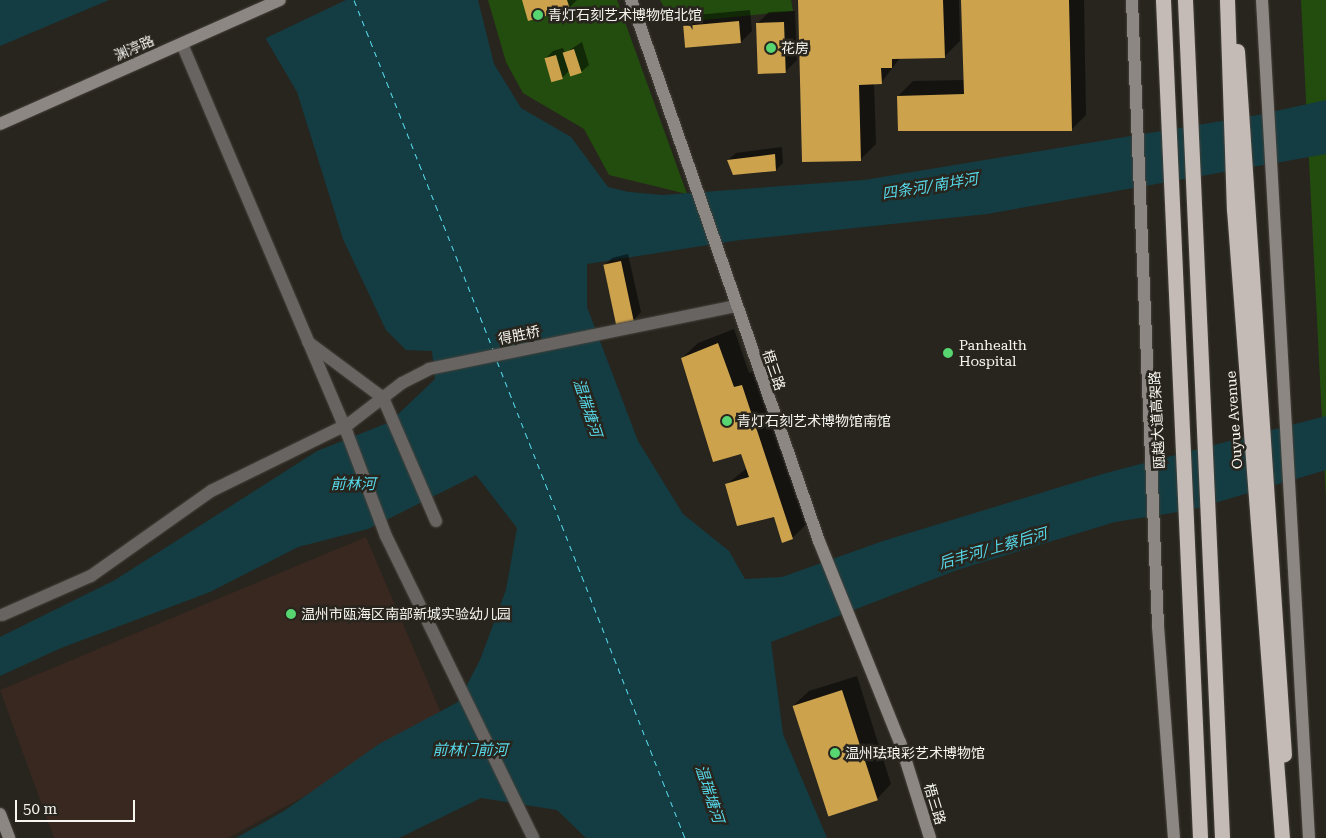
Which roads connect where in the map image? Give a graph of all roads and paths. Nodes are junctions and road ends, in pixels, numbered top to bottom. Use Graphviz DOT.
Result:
graph roads {
  1 [pos="280,0"];
  2 [pos="631,0"];
  3 [pos="1132,0"];
  4 [pos="1155,0"];
  5 [pos="1163,0"];
  6 [pos="1185,0"];
  7 [pos="1227,0"];
  8 [pos="1233,0"];
  9 [pos="1262,0"];
  10 [pos="182,44"];
  11 [pos="0,124"];
  12 [pos="736,306"];
  13 [pos="308,342"];
  14 [pos="383,398"];
  15 [pos="345,430"];
  16 [pos="1263,511"];
  17 [pos="436,521"];
  18 [pos="2,615"];
  19 [pos="0,814"];
  20 [pos="1282,831"];
  21 [pos="9,838"];
  22 [pos="534,838"];
  23 [pos="930,838"];
  24 [pos="1174,838"];
  25 [pos="1194,838"];
  26 [pos="1200,838"];
  27 [pos="1222,838"];
  28 [pos="1309,838"];
  1 -- 10 [label="street, 渊渟路"];
  2 -- 12 [label="street, 梧三路"];
  3 -- 24 [label="street"];
  4 -- 25 [label="highway, 瓯越大道高架路"];
  5 -- 26 [label="highway"];
  6 -- 27 [label="highway"];
  7 -- 16 [label="highway, Ouyue Avenue"];
  8 -- 16 [label="highway"];
  9 -- 28 [label="street"];
  10 -- 11 [label="street, 渊渟路"];
  10 -- 13 [label="street"];
  12 -- 14 [label="street, 得胜桥"];
  12 -- 23 [label="street, 梧三路"];
  13 -- 14 [label="street"];
  13 -- 15 [label="street"];
  14 -- 15 [label="street"];
  14 -- 17 [label="street"];
  15 -- 18 [label="street"];
  15 -- 22 [label="street"];
  16 -- 20 [label="highway, Ouyue Avenue"];
  19 -- 21 [label="street"];
}
